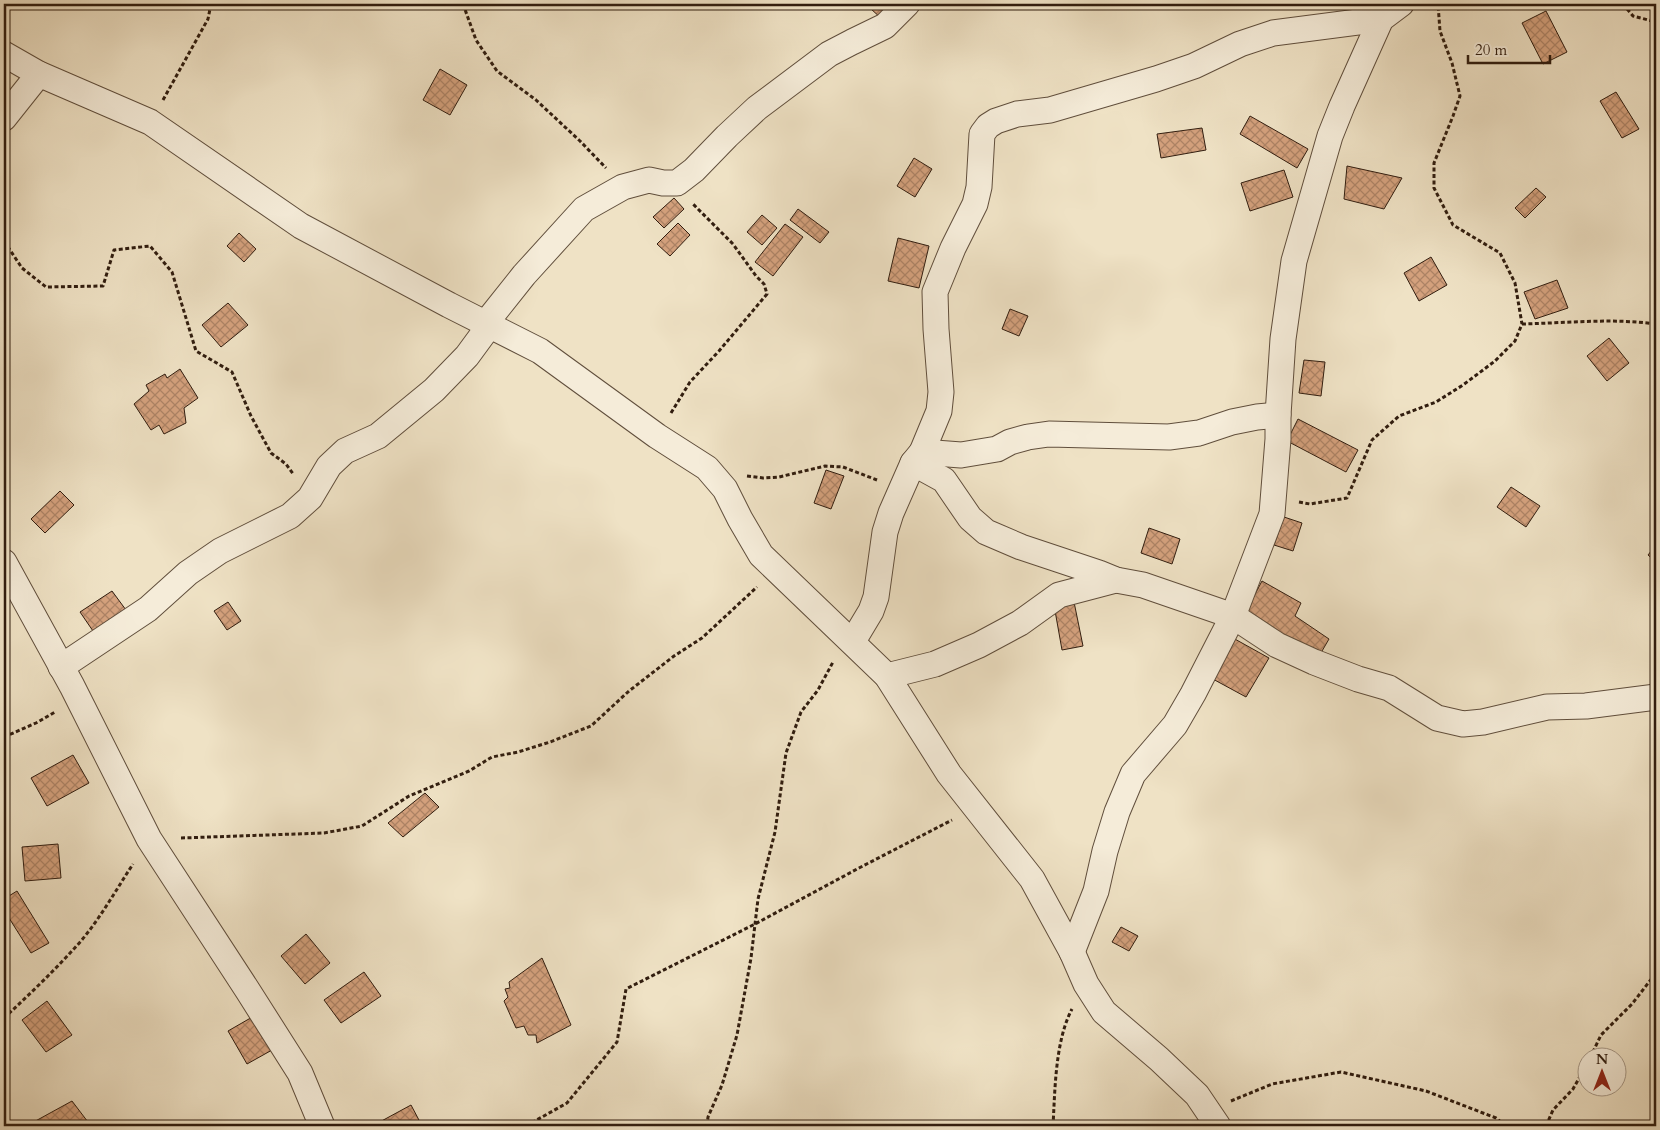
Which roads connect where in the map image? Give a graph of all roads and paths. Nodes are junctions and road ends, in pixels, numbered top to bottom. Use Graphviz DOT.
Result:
graph roads {
  1 [pos="211,4"];
  2 [pos="463,4"];
  3 [pos="907,4"];
  4 [pos="1400,4"];
  5 [pos="1438,4"];
  6 [pos="1622,4"];
  7 [pos="1381,19"];
  8 [pos="1656,22"];
  9 [pos="4,54"];
  10 [pos="39,74"];
  11 [pos="4,118"];
  12 [pos="150,122"];
  13 [pos="677,183"];
  14 [pos="623,187"];
  15 [pos="4,241"];
  16 [pos="1522,324"];
  17 [pos="1656,324"];
  18 [pos="487,325"];
  19 [pos="1278,416"];
  20 [pos="657,436"];
  21 [pos="917,457"];
  22 [pos="707,468"];
  23 [pos="901,490"];
  24 [pos="310,498"];
  25 [pos="1272,514"];
  26 [pos="4,562"];
  27 [pos="779,573"];
  28 [pos="1116,580"];
  29 [pos="1233,616"];
  30 [pos="850,639"];
  31 [pos="66,676"];
  32 [pos="887,676"];
  33 [pos="1656,697"];
  34 [pos="4,738"];
  35 [pos="976,808"];
  36 [pos="149,839"];
  37 [pos="755,924"];
  38 [pos="1072,952"];
  39 [pos="1656,973"];
  40 [pos="1086,984"];
  41 [pos="4,1018"];
  42 [pos="1595,1048"];
  43 [pos="1578,1080"];
  44 [pos="1213,1118"];
  45 [pos="322,1126"];
  46 [pos="526,1126"];
  47 [pos="707,1126"];
  48 [pos="1053,1126"];
  49 [pos="1506,1126"];
  50 [pos="1546,1126"];
  1 -- 12 [label="path"];
  2 -- 14 [label="path"];
  3 -- 13 [label="street"];
  4 -- 7 [label="street"];
  5 -- 16 [label="path"];
  6 -- 8 [label="path"];
  7 -- 19 [label="street"];
  7 -- 21 [label="street"];
  9 -- 10 [label="street"];
  10 -- 11 [label="street"];
  10 -- 12 [label="street"];
  12 -- 18 [label="street"];
  13 -- 14 [label="street"];
  13 -- 20 [label="path"];
  14 -- 18 [label="street"];
  15 -- 24 [label="path"];
  16 -- 17 [label="path"];
  16 -- 25 [label="path"];
  18 -- 20 [label="street"];
  18 -- 24 [label="street"];
  19 -- 21 [label="street"];
  19 -- 25 [label="street"];
  20 -- 22 [label="street"];
  21 -- 23 [label="street"];
  21 -- 28 [label="street"];
  22 -- 23 [label="path"];
  22 -- 27 [label="street"];
  23 -- 30 [label="street"];
  24 -- 31 [label="street"];
  25 -- 29 [label="street"];
  26 -- 31 [label="street"];
  27 -- 30 [label="street"];
  27 -- 36 [label="path"];
  28 -- 29 [label="street"];
  28 -- 32 [label="street"];
  29 -- 33 [label="street"];
  29 -- 38 [label="street"];
  30 -- 32 [label="street"];
  30 -- 37 [label="path"];
  31 -- 34 [label="path"];
  31 -- 36 [label="street"];
  32 -- 35 [label="street"];
  35 -- 37 [label="path"];
  35 -- 38 [label="street"];
  36 -- 41 [label="path"];
  36 -- 45 [label="street"];
  37 -- 46 [label="path"];
  37 -- 47 [label="path"];
  38 -- 40 [label="street"];
  39 -- 42 [label="path"];
  40 -- 44 [label="street"];
  40 -- 48 [label="path"];
  43 -- 50 [label="path"];
  44 -- 49 [label="path"];
}
